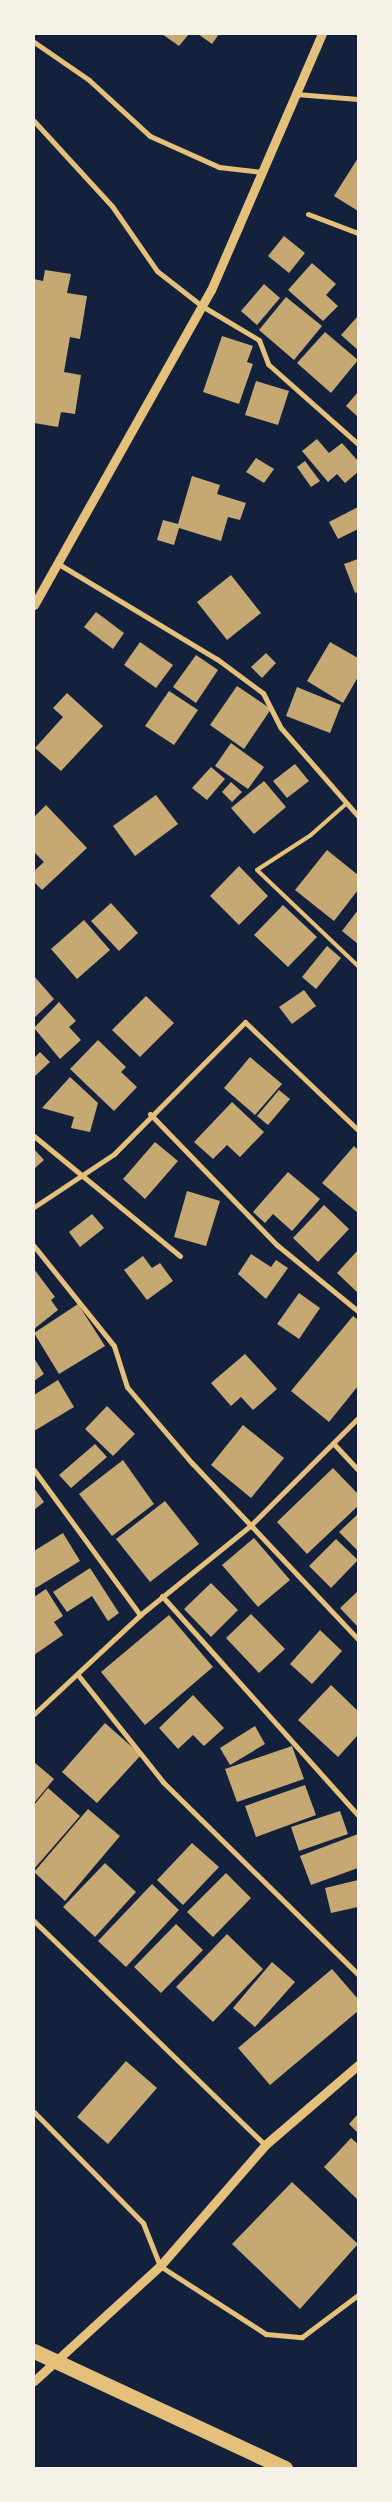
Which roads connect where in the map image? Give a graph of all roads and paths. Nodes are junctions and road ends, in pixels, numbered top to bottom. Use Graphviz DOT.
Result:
graph roads {
  1 [pos="322,34"];
  2 [pos="34,42"];
  3 [pos="296,94"];
  4 [pos="358,99"];
  5 [pos="34,121"];
  6 [pos="262,172"];
  7 [pos="308,214"];
  8 [pos="358,233"];
  9 [pos="202,306"];
  10 [pos="358,444"];
  11 [pos="57,563"];
  12 [pos="34,605"];
  13 [pos="347,804"];
  14 [pos="358,816"];
  15 [pos="358,966"];
  16 [pos="150,1114"];
  17 [pos="358,1130"];
  18 [pos="34,1136"];
  19 [pos="80,1175"];
  20 [pos="34,1207"];
  21 [pos="34,1246"];
  22 [pos="180,1256"];
  23 [pos="358,1311"];
  24 [pos="358,1418"];
  25 [pos="333,1443"];
  26 [pos="34,1470"];
  27 [pos="358,1470"];
  28 [pos="251,1525"];
  29 [pos="162,1596"];
  30 [pos="140,1615"];
  31 [pos="358,1640"];
  32 [pos="78,1675"];
  33 [pos="34,1714"];
  34 [pos="358,1815"];
  35 [pos="34,1921"];
  36 [pos="358,1974"];
  37 [pos="358,2065"];
  38 [pos="34,2112"];
  39 [pos="265,2144"];
  40 [pos="160,2266"];
  41 [pos="358,2295"];
  42 [pos="34,2351"];
  43 [pos="34,2381"];
  44 [pos="285,2468"];
  1 -- 3 [label="street"];
  2 -- 6 [label="street"];
  3 -- 4 [label="street"];
  3 -- 6 [label="street"];
  5 -- 9 [label="street"];
  6 -- 9 [label="street"];
  7 -- 8 [label="street"];
  9 -- 10 [label="street"];
  9 -- 11 [label="street"];
  11 -- 12 [label="street"];
  11 -- 13 [label="street"];
  13 -- 14 [label="street"];
  13 -- 15 [label="lane"];
  16 -- 17 [label="street"];
  16 -- 19 [label="street"];
  16 -- 23 [label="street"];
  18 -- 19 [label="street"];
  19 -- 20 [label="street"];
  19 -- 22 [label="street"];
  21 -- 28 [label="street"];
  24 -- 25 [label="street"];
  25 -- 27 [label="street"];
  25 -- 28 [label="street"];
  26 -- 30 [label="street"];
  28 -- 29 [label="street"];
  28 -- 31 [label="street"];
  29 -- 30 [label="street"];
  29 -- 34 [label="street"];
  30 -- 32 [label="street"];
  32 -- 33 [label="street"];
  32 -- 36 [label="street"];
  35 -- 39 [label="street"];
  37 -- 39 [label="street"];
  38 -- 40 [label="street"];
  39 -- 40 [label="street"];
  40 -- 41 [label="street"];
  40 -- 43 [label="street"];
  42 -- 44 [label="highway"];
}
